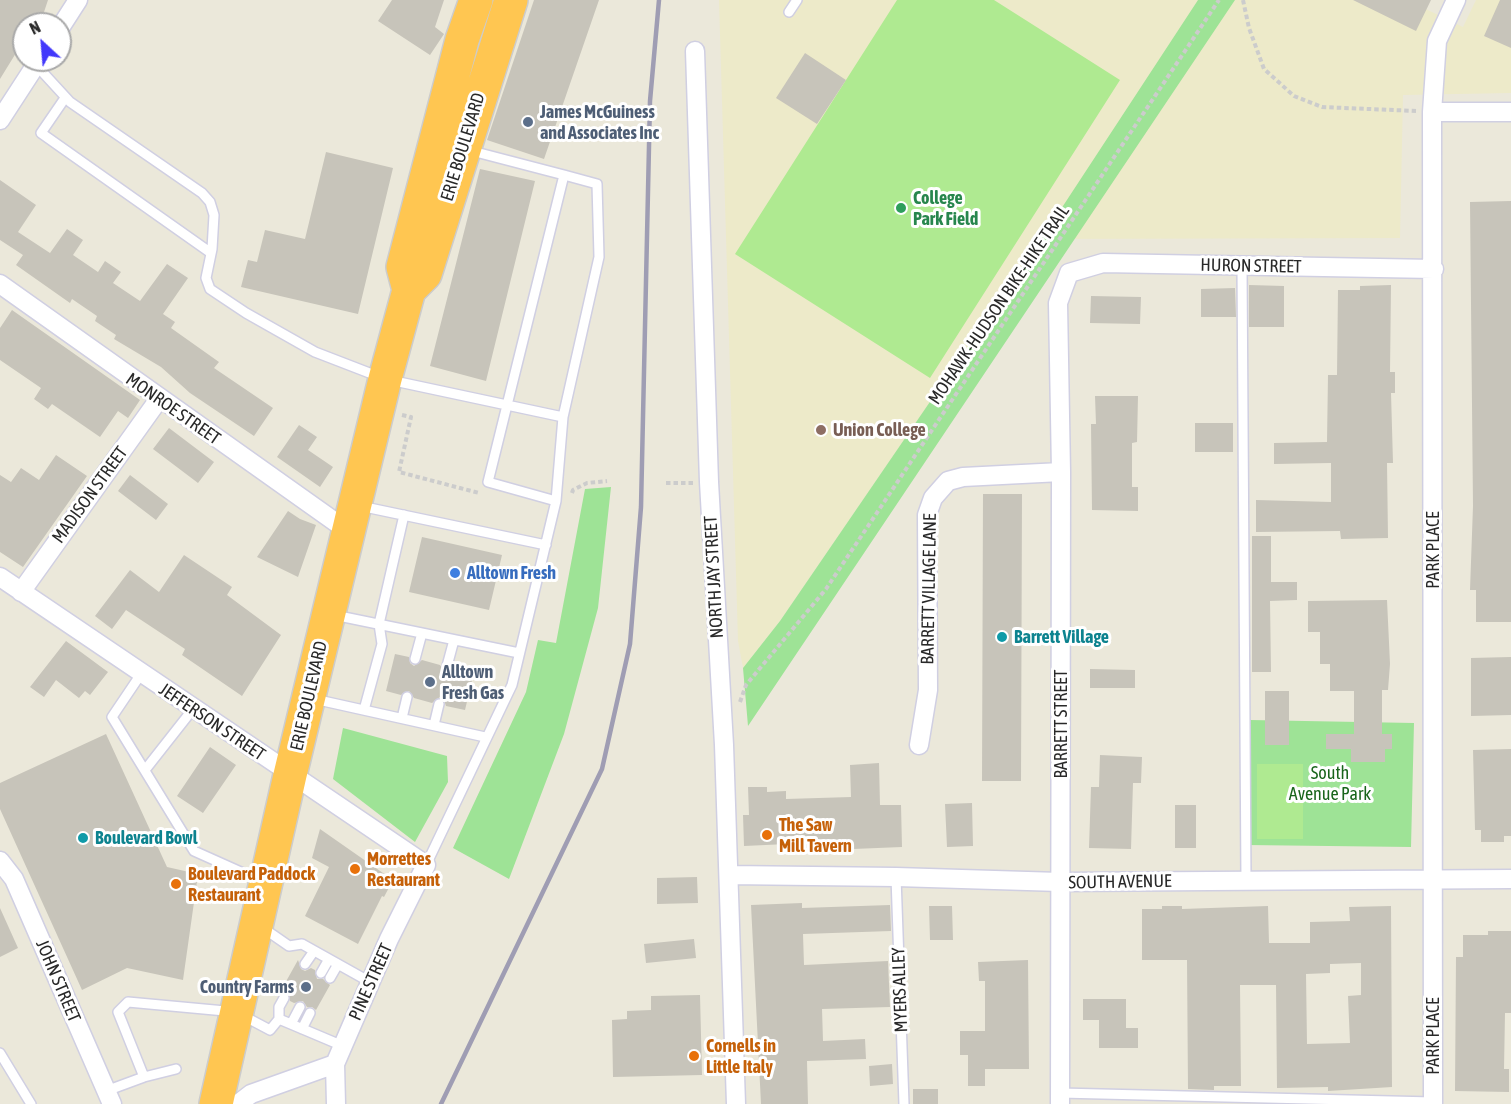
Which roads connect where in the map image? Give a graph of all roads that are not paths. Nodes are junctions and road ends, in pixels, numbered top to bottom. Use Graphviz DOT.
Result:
graph roads {
  1 [pos="476,0"];
  2 [pos="510,0"];
  3 [pos="797,0"];
  4 [pos="1456,0"];
  5 [pos="789,12"];
  6 [pos="695,51"];
  7 [pos="32,72"];
  8 [pos="45,72"];
  9 [pos="65,98"];
  10 [pos="1432,112"];
  11 [pos="1511,112"];
  12 [pos="0,120"];
  13 [pos="463,148"];
  14 [pos="564,175"];
  15 [pos="211,253"];
  16 [pos="1242,266"];
  17 [pos="1434,269"];
  18 [pos="1069,273"];
  19 [pos="0,284"];
  20 [pos="409,290"];
  21 [pos="385,379"];
  22 [pos="159,399"];
  23 [pos="508,405"];
  24 [pos="563,417"];
  25 [pos="1061,472"];
  26 [pos="556,501"];
  27 [pos="404,515"];
  28 [pos="352,518"];
  29 [pos="546,545"];
  30 [pos="0,578"];
  31 [pos="21,592"];
  32 [pos="329,614"];
  33 [pos="379,624"];
  34 [pos="422,633"];
  35 [pos="454,640"];
  36 [pos="519,653"];
  37 [pos="415,659"];
  38 [pos="447,666"];
  39 [pos="141,674"];
  40 [pos="407,697"];
  41 [pos="309,698"];
  42 [pos="440,704"];
  43 [pos="193,709"];
  44 [pos="364,710"];
  45 [pos="402,718"];
  46 [pos="434,725"];
  47 [pos="485,737"];
  48 [pos="919,745"];
  49 [pos="145,771"];
  50 [pos="290,775"];
  51 [pos="0,861"];
  52 [pos="426,865"];
  53 [pos="729,875"];
  54 [pos="896,876"];
  55 [pos="1433,878"];
  56 [pos="1511,879"];
  57 [pos="1246,880"];
  58 [pos="1060,882"];
  59 [pos="266,883"];
  60 [pos="257,923"];
  61 [pos="314,951"];
  62 [pos="329,959"];
  63 [pos="305,964"];
  64 [pos="338,964"];
  65 [pos="370,982"];
  66 [pos="284,998"];
  67 [pos="300,1007"];
  68 [pos="236,1012"];
  69 [pos="310,1012"];
  70 [pos="279,1019"];
  71 [pos="291,1024"];
  72 [pos="302,1029"];
  73 [pos="343,1046"];
  74 [pos="0,1053"];
  75 [pos="335,1064"];
  76 [pos="176,1069"];
  77 [pos="144,1077"];
  78 [pos="109,1097"];
  79 [pos="1060,1099"];
  80 [pos="1249,1101"];
  81 [pos="1305,1101"];
  82 [pos="1433,1103"];
  83 [pos="31,1104"];
  84 [pos="216,1104"];
  85 [pos="238,1104"];
  86 [pos="336,1104"];
  87 [pos="736,1104"];
  88 [pos="904,1104"];
  1 -- 20 [label="highway, ERIE BOULEVARD"];
  2 -- 13 [label="highway, ERIE BOULEVARD"];
  3 -- 5 [label="lane"];
  4 -- 10 [label="street, PARK PLACE"];
  6 -- 53 [label="street, NORTH JAY STREET"];
  7 -- 12 [label="street"];
  8 -- 9 [label="lane"];
  9 -- 15 [label="lane"];
  9 -- 15 [label="lane"];
  10 -- 11 [label="street"];
  10 -- 17 [label="street, PARK PLACE"];
  13 -- 14 [label="lane"];
  13 -- 20 [label="highway, ERIE BOULEVARD"];
  14 -- 23 [label="lane"];
  14 -- 24 [label="lane"];
  15 -- 21 [label="lane"];
  16 -- 17 [label="street, HURON STREET"];
  16 -- 18 [label="street, HURON STREET"];
  16 -- 57 [label="lane"];
  17 -- 55 [label="street, PARK PLACE"];
  18 -- 25 [label="street, BARRETT STREET"];
  19 -- 22 [label="street, MONROE STREET"];
  20 -- 21 [label="highway, ERIE BOULEVARD"];
  21 -- 23 [label="lane"];
  21 -- 28 [label="highway, ERIE BOULEVARD"];
  22 -- 28 [label="street, MONROE STREET"];
  22 -- 31 [label="street, MADISON STREET"];
  23 -- 24 [label="lane"];
  23 -- 26 [label="lane"];
  24 -- 26 [label="lane"];
  25 -- 48 [label="street, BARRETT VILLAGE LANE"];
  25 -- 58 [label="street, BARRETT STREET"];
  26 -- 29 [label="lane"];
  27 -- 28 [label="lane"];
  27 -- 29 [label="lane"];
  27 -- 33 [label="lane"];
  28 -- 32 [label="highway, ERIE BOULEVARD"];
  29 -- 36 [label="lane"];
  30 -- 31 [label="street, JEFFERSON STREET"];
  31 -- 39 [label="street, JEFFERSON STREET"];
  32 -- 33 [label="lane"];
  32 -- 41 [label="highway, ERIE BOULEVARD"];
  33 -- 34 [label="lane"];
  33 -- 44 [label="lane"];
  34 -- 35 [label="lane"];
  34 -- 37 [label="lane"];
  35 -- 36 [label="lane"];
  35 -- 38 [label="lane"];
  36 -- 47 [label="lane"];
  39 -- 43 [label="street, JEFFERSON STREET"];
  39 -- 49 [label="lane"];
  40 -- 45 [label="lane"];
  41 -- 44 [label="lane"];
  41 -- 50 [label="highway, ERIE BOULEVARD"];
  42 -- 46 [label="lane"];
  43 -- 49 [label="lane"];
  43 -- 50 [label="street, JEFFERSON STREET"];
  44 -- 45 [label="lane"];
  45 -- 46 [label="lane"];
  46 -- 47 [label="lane"];
  47 -- 52 [label="lane"];
  49 -- 59 [label="lane"];
  50 -- 52 [label="street, JEFFERSON STREET"];
  50 -- 59 [label="highway, ERIE BOULEVARD"];
  51 -- 78 [label="street, JOHN STREET"];
  52 -- 65 [label="street, PINE STREET"];
  53 -- 54 [label="street, SOUTH AVENUE"];
  53 -- 87 [label="street, NORTH JAY STREET"];
  54 -- 58 [label="street, SOUTH AVENUE"];
  54 -- 88 [label="lane, MYERS ALLEY"];
  55 -- 56 [label="street, SOUTH AVENUE"];
  55 -- 57 [label="street, SOUTH AVENUE"];
  55 -- 82 [label="street, PARK PLACE"];
  57 -- 58 [label="street, SOUTH AVENUE"];
  58 -- 79 [label="street, BARRETT STREET"];
  59 -- 60 [label="highway, ERIE BOULEVARD"];
  60 -- 61 [label="lane"];
  60 -- 68 [label="highway, ERIE BOULEVARD"];
  61 -- 62 [label="lane"];
  61 -- 63 [label="lane"];
  62 -- 64 [label="lane"];
  62 -- 64 [label="lane"];
  64 -- 65 [label="lane"];
  65 -- 73 [label="street, PINE STREET"];
  66 -- 70 [label="lane"];
  67 -- 71 [label="lane"];
  68 -- 70 [label="lane"];
  68 -- 77 [label="lane"];
  68 -- 84 [label="highway, ERIE BOULEVARD"];
  69 -- 72 [label="lane"];
  70 -- 71 [label="lane"];
  71 -- 72 [label="lane"];
  72 -- 73 [label="lane"];
  73 -- 75 [label="street, PINE STREET"];
  74 -- 83 [label="lane"];
  75 -- 85 [label="street"];
  75 -- 86 [label="street, PINE STREET"];
  76 -- 77 [label="lane"];
  77 -- 78 [label="lane"];
  79 -- 80 [label="lane"];
  80 -- 81 [label="lane"];
  81 -- 82 [label="lane"];
}
